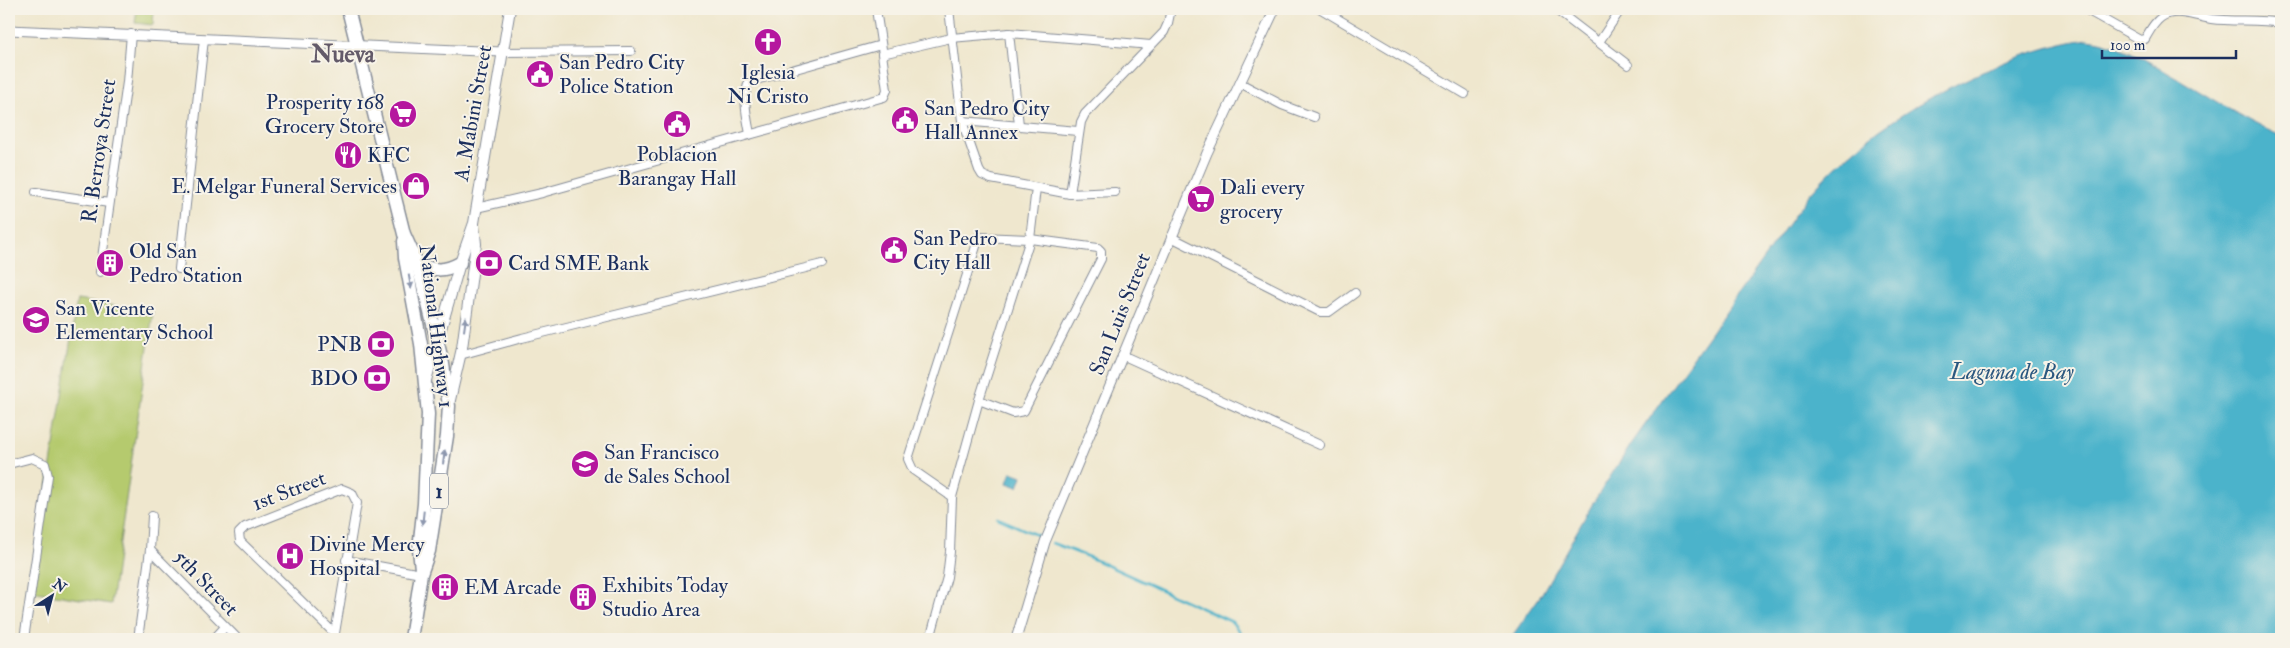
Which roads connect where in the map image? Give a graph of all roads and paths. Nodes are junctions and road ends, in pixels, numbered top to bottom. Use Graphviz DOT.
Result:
graph roads {
  1 [pos="348,9"];
  2 [pos="510,9"];
  3 [pos="876,9"];
  4 [pos="949,9"];
  5 [pos="1171,9"];
  6 [pos="1275,9"];
  7 [pos="1321,9"];
  8 [pos="1555,9"];
  9 [pos="1621,9"];
  10 [pos="2085,9"];
  11 [pos="2281,22"];
  12 [pos="9,30"];
  13 [pos="1009,33"];
  14 [pos="131,34"];
  15 [pos="204,38"];
  16 [pos="951,38"];
  17 [pos="1599,42"];
  18 [pos="1151,45"];
  19 [pos="357,46"];
  20 [pos="882,50"];
  21 [pos="631,51"];
  22 [pos="502,52"];
  23 [pos="1628,65"];
  24 [pos="1240,83"];
  25 [pos="1465,94"];
  26 [pos="1314,117"];
  27 [pos="962,121"];
  28 [pos="1019,125"];
  29 [pos="1078,131"];
  30 [pos="750,134"];
  31 [pos="1036,188"];
  32 [pos="36,192"];
  33 [pos="1115,192"];
  34 [pos="1070,194"];
  35 [pos="109,203"];
  36 [pos="476,208"];
  37 [pos="474,223"];
  38 [pos="404,234"];
  39 [pos="1171,237"];
  40 [pos="1030,239"];
  41 [pos="417,263"];
  42 [pos="460,263"];
  43 [pos="822,264"];
  44 [pos="179,269"];
  45 [pos="100,272"];
  46 [pos="1355,293"];
  47 [pos="438,343"];
  48 [pos="1122,354"];
  49 [pos="460,355"];
  50 [pos="426,382"];
  51 [pos="979,400"];
  52 [pos="449,406"];
  53 [pos="1320,445"];
  54 [pos="9,464"];
  55 [pos="952,497"];
  56 [pos="152,516"];
  57 [pos="150,550"];
  58 [pos="346,560"];
  59 [pos="421,574"];
  60 [pos="225,627"];
  61 [pos="335,637"];
  62 [pos="24,639"];
  63 [pos="138,639"];
  64 [pos="214,639"];
  65 [pos="238,639"];
  66 [pos="411,639"];
  67 [pos="930,639"];
  68 [pos="1016,639"];
  1 -- 19 [label="highway, National Highway 1 / 1"];
  2 -- 22 [label="main road, A. Mabini Street"];
  3 -- 20 [label="street"];
  4 -- 16 [label="street"];
  5 -- 18 [label="street"];
  6 -- 24 [label="street, San Luis Street"];
  7 -- 25 [label="street"];
  8 -- 17 [label="street"];
  9 -- 17 [label="street"];
  10 -- 11 [label="street"];
  12 -- 14 [label="street"];
  13 -- 16 [label="street"];
  13 -- 18 [label="street"];
  13 -- 28 [label="street"];
  14 -- 15 [label="street"];
  14 -- 35 [label="street, R. Berroya Street"];
  15 -- 19 [label="street"];
  15 -- 44 [label="street"];
  16 -- 20 [label="street"];
  16 -- 27 [label="street"];
  17 -- 23 [label="street"];
  18 -- 29 [label="street"];
  19 -- 22 [label="street"];
  19 -- 38 [label="highway, National Highway 1 / 1"];
  20 -- 30 [label="street"];
  20 -- 30 [label="street"];
  21 -- 22 [label="street"];
  22 -- 36 [label="main road, A. Mabini Street"];
  24 -- 26 [label="street"];
  24 -- 39 [label="street, San Luis Street"];
  27 -- 28 [label="street"];
  27 -- 31 [label="street"];
  28 -- 29 [label="street"];
  29 -- 34 [label="street"];
  30 -- 36 [label="street"];
  31 -- 34 [label="street"];
  31 -- 40 [label="street"];
  32 -- 35 [label="street"];
  33 -- 34 [label="street"];
  35 -- 45 [label="street, R. Berroya Street"];
  36 -- 37 [label="main road, A. Mabini Street"];
  37 -- 42 [label="main road, A. Mabini Street"];
  49 -- 37 [label="main road, A. Mabini Street, one-way"];
  38 -- 41 [label="highway, National Highway 1 / 1"];
  38 -- 50 [label="highway, National Highway 1 / 1, one-way"];
  39 -- 46 [label="street"];
  39 -- 48 [label="street, San Luis Street"];
  40 -- 51 [label="street"];
  40 -- 51 [label="street"];
  40 -- 55 [label="street"];
  41 -- 42 [label="highway"];
  41 -- 47 [label="highway, National Highway 1 / 1"];
  42 -- 47 [label="main road, A. Mabini Street"];
  43 -- 49 [label="street"];
  47 -- 50 [label="main road, A. Mabini Street"];
  47 -- 52 [label="highway, National Highway 1 / 1"];
  48 -- 53 [label="street"];
  48 -- 68 [label="street, San Luis Street"];
  49 -- 52 [label="main road, A. Mabini Street"];
  50 -- 59 [label="highway, National Highway 1 / 1, one-way"];
  51 -- 55 [label="street"];
  59 -- 52 [label="highway, National Highway 1 / 1, one-way"];
  54 -- 62 [label="street"];
  55 -- 67 [label="street"];
  56 -- 57 [label="street"];
  57 -- 60 [label="street, 5th Street"];
  57 -- 63 [label="street"];
  58 -- 59 [label="street"];
  58 -- 61 [label="street, 1st Street"];
  58 -- 61 [label="street, 1st Street"];
  59 -- 66 [label="highway, National Highway 1 / 1"];
  60 -- 64 [label="street"];
  60 -- 65 [label="street, 5th Street"];
}
